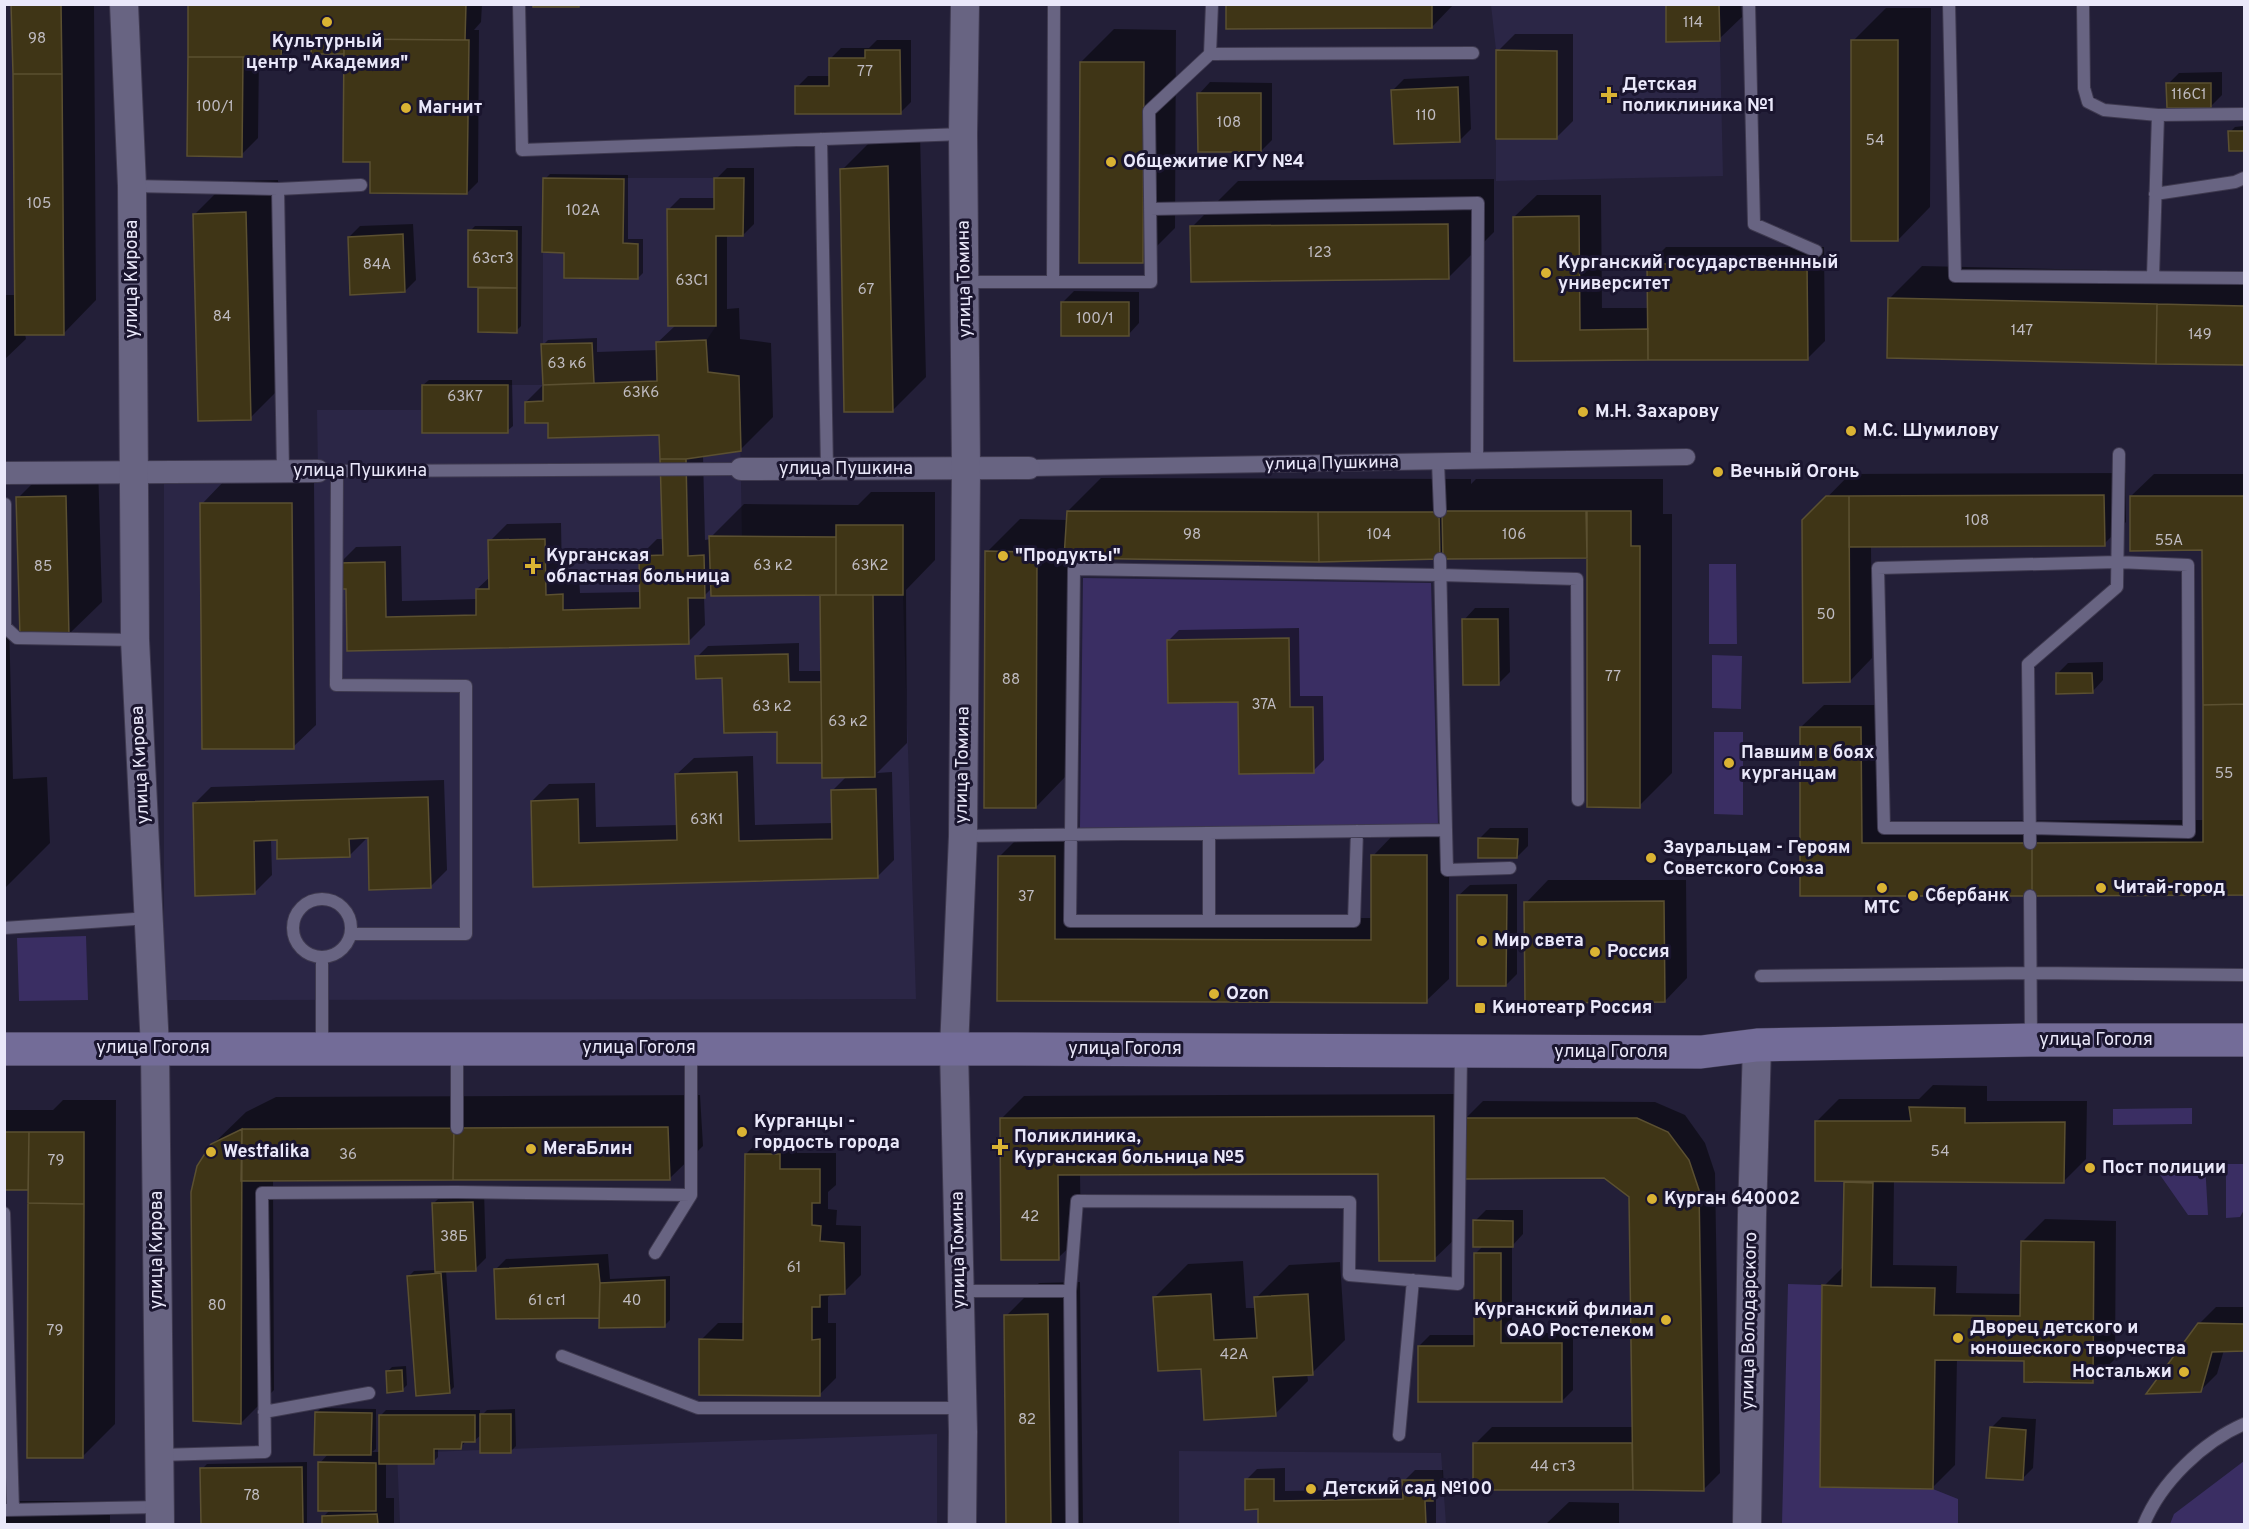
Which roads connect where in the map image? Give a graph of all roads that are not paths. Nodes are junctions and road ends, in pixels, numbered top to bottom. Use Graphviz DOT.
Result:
graph roads {
  1 [pos="124,4"];
  2 [pos="519,4"];
  3 [pos="965,4"];
  4 [pos="1054,4"];
  5 [pos="1212,4"];
  6 [pos="1749,4"];
  7 [pos="1949,4"];
  8 [pos="2083,4"];
  9 [pos="1210,54"];
  10 [pos="1473,54"];
  11 [pos="2244,114"];
  12 [pos="2158,115"];
  13 [pos="963,134"];
  14 [pos="820,139"];
  15 [pos="2244,178"];
  16 [pos="361,185"];
  17 [pos="132,186"];
  18 [pos="278,189"];
  19 [pos="2155,194"];
  20 [pos="1150,209"];
  21 [pos="1816,251"];
  22 [pos="2153,277"];
  23 [pos="2244,278"];
  24 [pos="966,282"];
  25 [pos="1053,282"];
  26 [pos="2119,454"];
  27 [pos="1687,457"];
  28 [pos="1477,461"];
  29 [pos="1438,462"];
  30 [pos="1029,468"];
  31 [pos="741,469"];
  32 [pos="827,469"];
  33 [pos="966,469"];
  34 [pos="283,471"];
  35 [pos="327,471"];
  36 [pos="4,472"];
  37 [pos="133,472"];
  38 [pos="5,504"];
  39 [pos="1440,511"];
  40 [pos="1440,560"];
  41 [pos="2117,562"];
  42 [pos="1440,575"];
  43 [pos="5,626"];
  44 [pos="135,640"];
  45 [pos="1578,800"];
  46 [pos="2030,828"];
  47 [pos="1446,830"];
  48 [pos="1357,831"];
  49 [pos="1209,833"];
  50 [pos="1070,835"];
  51 [pos="963,836"];
  52 [pos="2030,843"];
  53 [pos="1510,868"];
  54 [pos="2030,896"];
  55 [pos="149,918"];
  56 [pos="1209,921"];
  57 [pos="4,928"];
  58 [pos="351,933"];
  59 [pos="322,957"];
  60 [pos="2031,973"];
  61 [pos="2244,975"];
  62 [pos="1761,976"];
  63 [pos="2031,1040"];
  64 [pos="2244,1040"];
  65 [pos="1757,1045"];
  66 [pos="155,1048"];
  67 [pos="322,1048"];
  68 [pos="458,1048"];
  69 [pos="691,1048"];
  70 [pos="954,1048"];
  71 [pos="4,1049"];
  72 [pos="1461,1051"];
  73 [pos="457,1128"];
  74 [pos="691,1195"];
  75 [pos="4,1213"];
  76 [pos="655,1253"];
  77 [pos="1413,1280"];
  78 [pos="1070,1291"];
  79 [pos="960,1292"];
  80 [pos="562,1356"];
  81 [pos="369,1393"];
  82 [pos="962,1408"];
  83 [pos="264,1412"];
  84 [pos="2244,1424"];
  85 [pos="1399,1436"];
  86 [pos="158,1455"];
  87 [pos="9,1510"];
  88 [pos="160,1516"];
  89 [pos="962,1524"];
  90 [pos="1072,1524"];
  91 [pos="1747,1524"];
  92 [pos="2144,1524"];
  1 -- 17 [label="street, улица Кирова"];
  2 -- 14 [label="lane"];
  3 -- 13 [label="street, улица Томина"];
  4 -- 25 [label="lane"];
  5 -- 9 [label="lane"];
  6 -- 21 [label="lane"];
  7 -- 22 [label="lane"];
  8 -- 12 [label="lane"];
  9 -- 10 [label="lane"];
  9 -- 20 [label="lane"];
  11 -- 12 [label="lane"];
  12 -- 19 [label="lane"];
  13 -- 14 [label="lane"];
  13 -- 24 [label="street, улица Томина"];
  14 -- 32 [label="lane"];
  15 -- 19 [label="lane"];
  16 -- 18 [label="lane"];
  17 -- 18 [label="lane"];
  17 -- 37 [label="street, улица Кирова"];
  18 -- 34 [label="lane"];
  19 -- 22 [label="lane"];
  20 -- 25 [label="lane"];
  20 -- 28 [label="lane"];
  22 -- 23 [label="lane"];
  24 -- 25 [label="lane"];
  24 -- 33 [label="street, улица Томина"];
  26 -- 41 [label="lane"];
  27 -- 28 [label="street, улица Пушкина"];
  28 -- 29 [label="street, улица Пушкина"];
  29 -- 30 [label="street, улица Пушкина"];
  29 -- 39 [label="lane"];
  30 -- 33 [label="street, улица Пушкина"];
  31 -- 32 [label="street, улица Пушкина"];
  31 -- 35 [label="lane, улица Пушкина"];
  32 -- 33 [label="street, улица Пушкина"];
  33 -- 51 [label="street, улица Томина"];
  34 -- 35 [label="street, улица Пушкина"];
  34 -- 37 [label="street, улица Пушкина"];
  35 -- 58 [label="lane"];
  36 -- 37 [label="street, улица Пушкина"];
  37 -- 44 [label="street, улица Кирова"];
  38 -- 43 [label="lane"];
  40 -- 42 [label="lane"];
  41 -- 46 [label="lane"];
  41 -- 46 [label="lane"];
  41 -- 46 [label="lane"];
  42 -- 45 [label="lane"];
  42 -- 47 [label="lane"];
  42 -- 50 [label="lane"];
  43 -- 44 [label="lane"];
  44 -- 55 [label="street, улица Кирова"];
  46 -- 52 [label="lane"];
  47 -- 48 [label="lane"];
  47 -- 53 [label="lane"];
  48 -- 49 [label="lane"];
  48 -- 56 [label="lane"];
  49 -- 50 [label="lane"];
  49 -- 56 [label="lane"];
  50 -- 51 [label="lane"];
  50 -- 56 [label="lane"];
  51 -- 70 [label="street, улица Томина"];
  54 -- 60 [label="lane"];
  55 -- 57 [label="lane"];
  55 -- 66 [label="street, улица Кирова"];
  58 -- 59 [label="lane"];
  58 -- 59 [label="lane"];
  59 -- 67 [label="lane"];
  60 -- 61 [label="lane"];
  60 -- 62 [label="lane"];
  60 -- 63 [label="lane"];
  63 -- 64 [label="main road, улица Гоголя"];
  63 -- 65 [label="main road, улица Гоголя"];
  65 -- 72 [label="main road, улица Гоголя"];
  65 -- 91 [label="street, улица Володарского"];
  66 -- 67 [label="main road, улица Гоголя"];
  66 -- 71 [label="main road, улица Гоголя"];
  66 -- 86 [label="street, улица Кирова"];
  67 -- 68 [label="main road, улица Гоголя"];
  68 -- 69 [label="main road, улица Гоголя"];
  68 -- 73 [label="lane"];
  69 -- 70 [label="main road, улица Гоголя"];
  69 -- 74 [label="lane"];
  70 -- 72 [label="main road, улица Гоголя"];
  70 -- 79 [label="street, улица Томина"];
  72 -- 77 [label="lane"];
  74 -- 76 [label="lane"];
  74 -- 83 [label="lane"];
  75 -- 87 [label="lane"];
  77 -- 78 [label="lane"];
  77 -- 85 [label="lane"];
  78 -- 79 [label="lane"];
  78 -- 90 [label="lane"];
  79 -- 82 [label="street, улица Томина"];
  80 -- 82 [label="lane"];
  81 -- 83 [label="lane"];
  82 -- 89 [label="street, улица Томина"];
  83 -- 86 [label="lane"];
  84 -- 92 [label="lane"];
  86 -- 88 [label="street, улица Кирова"];
  87 -- 88 [label="lane"];
}
